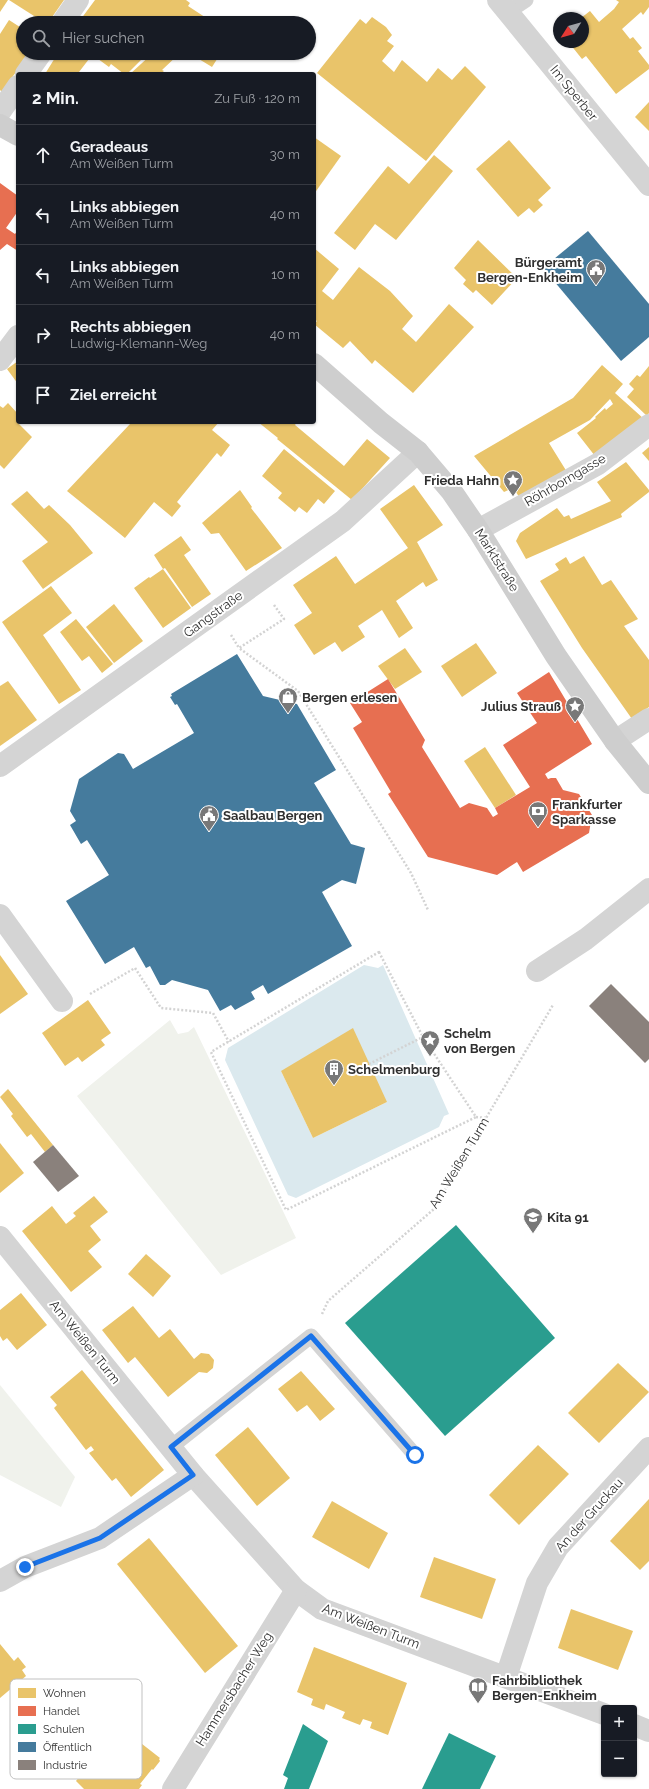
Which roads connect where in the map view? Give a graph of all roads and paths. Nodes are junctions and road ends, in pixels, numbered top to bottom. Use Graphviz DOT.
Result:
graph roads {
  1 [pos="78,0"];
  2 [pos="526,0"];
  3 [pos="503,6"];
  4 [pos="67,16"];
  5 [pos="36,60"];
  6 [pos="27,72"];
  7 [pos="16,89"];
  8 [pos="0,112"];
  9 [pos="0,125"];
  10 [pos="16,134"];
  11 [pos="649,185"];
  12 [pos="16,339"];
  13 [pos="0,360"];
  14 [pos="316,366"];
  15 [pos="649,425"];
  16 [pos="418,452"];
  17 [pos="478,530"];
  18 [pos="258,581"];
  19 [pos="649,719"];
  20 [pos="615,741"];
  21 [pos="0,766"];
  22 [pos="649,783"];
  23 [pos="649,890"];
  24 [pos="428,910"];
  25 [pos="0,916"];
  26 [pos="537,971"];
  27 [pos="62,1001"];
  28 [pos="553,1005"];
  29 [pos="423,1037"];
  30 [pos="229,1042"];
  31 [pos="370,1064"];
  32 [pos="476,1117"];
  33 [pos="486,1118"];
  34 [pos="0,1237"];
  35 [pos="311,1336"];
  36 [pos="171,1447"];
  37 [pos="649,1448"];
  38 [pos="415,1455"];
  39 [pos="193,1475"];
  40 [pos="0,1581"];
  41 [pos="296,1590"];
  42 [pos="506,1677"];
  43 [pos="601,1713"];
  44 [pos="637,1726"];
  45 [pos="649,1731"];
  46 [pos="173,1789"];
  1 -- 4 [label="street"];
  2 -- 3 [label="lane"];
  3 -- 11 [label="street, Im Sperber"];
  5 -- 6 [label="street"];
  7 -- 8 [label="street"];
  9 -- 10 [label="street"];
  12 -- 13 [label="street"];
  14 -- 16 [label="street, Marktstraße"];
  15 -- 17 [label="street, Röhrborngasse"];
  16 -- 17 [label="street, Marktstraße"];
  16 -- 18 [label="street, Gangstraße"];
  17 -- 20 [label="street, Marktstraße"];
  18 -- 21 [label="street, Gangstraße"];
  18 -- 24 [label="path"];
  19 -- 20 [label="street"];
  20 -- 22 [label="street, Marktstraße"];
  23 -- 26 [label="street"];
  25 -- 27 [label="street"];
  27 -- 30 [label="path"];
  28 -- 33 [label="path, Am Weißen Turm"];
  29 -- 30 [label="path"];
  29 -- 31 [label="path"];
  29 -- 32 [label="path"];
  30 -- 32 [label="path"];
  32 -- 33 [label="path"];
  33 -- 35 [label="path, Am Weißen Turm"];
  34 -- 36 [label="street, Am Weißen Turm"];
  35 -- 36 [label="lane"];
  35 -- 38 [label="lane"];
  36 -- 39 [label="street, Am Weißen Turm"];
  37 -- 42 [label="street, An der Gruckau"];
  39 -- 40 [label="street"];
  39 -- 41 [label="street, Am Weißen Turm"];
  41 -- 42 [label="street, Am Weißen Turm"];
  41 -- 46 [label="street, Hammersbacher Weg"];
  42 -- 43 [label="street, Am Weißen Turm"];
  44 -- 45 [label="street"];
}
